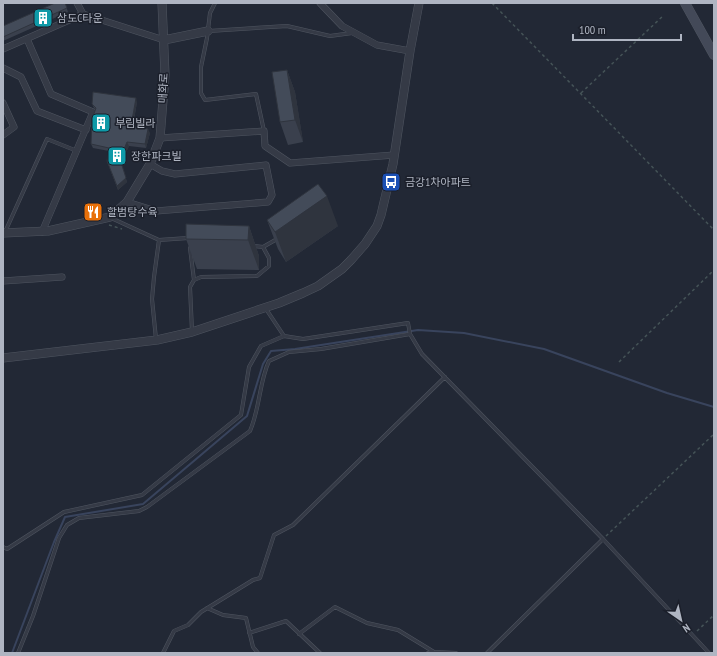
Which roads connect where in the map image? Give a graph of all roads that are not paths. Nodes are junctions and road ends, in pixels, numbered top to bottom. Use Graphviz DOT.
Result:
graph roads {
  1 [pos="77,3"];
  2 [pos="162,3"];
  3 [pos="215,3"];
  4 [pos="320,3"];
  5 [pos="419,3"];
  6 [pos="685,3"];
  7 [pos="83,14"];
  8 [pos="208,31"];
  9 [pos="354,32"];
  10 [pos="27,39"];
  11 [pos="164,40"];
  12 [pos="3,49"];
  13 [pos="410,51"];
  14 [pos="714,56"];
  15 [pos="3,68"];
  16 [pos="3,103"];
  17 [pos="86,130"];
  18 [pos="264,131"];
  19 [pos="3,135"];
  20 [pos="160,138"];
  21 [pos="77,151"];
  22 [pos="394,155"];
  23 [pos="150,164"];
  24 [pos="127,202"];
  25 [pos="110,218"];
  26 [pos="42,232"];
  27 [pos="4,233"];
  28 [pos="280,237"];
  29 [pos="188,238"];
  30 [pos="196,238"];
  31 [pos="159,240"];
  32 [pos="246,246"];
  33 [pos="263,247"];
  34 [pos="62,278"];
  35 [pos="194,280"];
  36 [pos="3,281"];
  37 [pos="266,308"];
  38 [pos="192,332"];
  39 [pos="410,334"];
  40 [pos="284,336"];
  41 [pos="157,340"];
  42 [pos="3,358"];
  43 [pos="445,377"];
  44 [pos="602,539"];
  45 [pos="3,547"];
  46 [pos="207,608"];
  47 [pos="249,633"];
  48 [pos="299,634"];
  49 [pos="434,652"];
  50 [pos="18,653"];
  51 [pos="163,653"];
  52 [pos="258,653"];
  53 [pos="320,653"];
  54 [pos="428,653"];
  55 [pos="456,653"];
  56 [pos="487,653"];
  57 [pos="709,653"];
  1 -- 7 [label="street"];
  2 -- 11 [label="street, 매화로"];
  3 -- 8 [label="lane"];
  4 -- 9 [label="street"];
  5 -- 13 [label="street"];
  6 -- 14 [label="main road"];
  7 -- 10 [label="street"];
  7 -- 11 [label="street"];
  8 -- 9 [label="lane"];
  8 -- 11 [label="street"];
  8 -- 18 [label="lane"];
  9 -- 13 [label="street"];
  10 -- 12 [label="street"];
  10 -- 17 [label="street"];
  11 -- 20 [label="street, 매화로"];
  13 -- 22 [label="street"];
  15 -- 17 [label="street"];
  16 -- 19 [label="street"];
  17 -- 21 [label="street"];
  18 -- 20 [label="street"];
  18 -- 22 [label="street"];
  20 -- 23 [label="street, 매화로"];
  21 -- 26 [label="street"];
  21 -- 27 [label="lane"];
  22 -- 37 [label="street"];
  23 -- 24 [label="street, 매화로"];
  23 -- 24 [label="street"];
  24 -- 25 [label="street, 매화로"];
  25 -- 26 [label="street"];
  25 -- 31 [label="lane"];
  26 -- 27 [label="street"];
  28 -- 33 [label="lane"];
  29 -- 30 [label="lane"];
  29 -- 31 [label="lane"];
  29 -- 35 [label="lane"];
  31 -- 41 [label="lane"];
  32 -- 33 [label="lane"];
  33 -- 35 [label="lane"];
  34 -- 36 [label="street"];
  35 -- 38 [label="lane"];
  37 -- 38 [label="street"];
  37 -- 40 [label="lane"];
  38 -- 41 [label="street"];
  39 -- 40 [label="lane"];
  39 -- 43 [label="lane"];
  39 -- 50 [label="lane"];
  40 -- 45 [label="lane"];
  41 -- 42 [label="street"];
  43 -- 44 [label="lane"];
  43 -- 46 [label="lane"];
  44 -- 56 [label="lane"];
  44 -- 57 [label="lane"];
  46 -- 47 [label="lane"];
  46 -- 51 [label="lane"];
  47 -- 48 [label="lane"];
  47 -- 52 [label="lane"];
  48 -- 49 [label="lane"];
  48 -- 53 [label="lane"];
  49 -- 54 [label="lane"];
  49 -- 55 [label="lane"];
}
